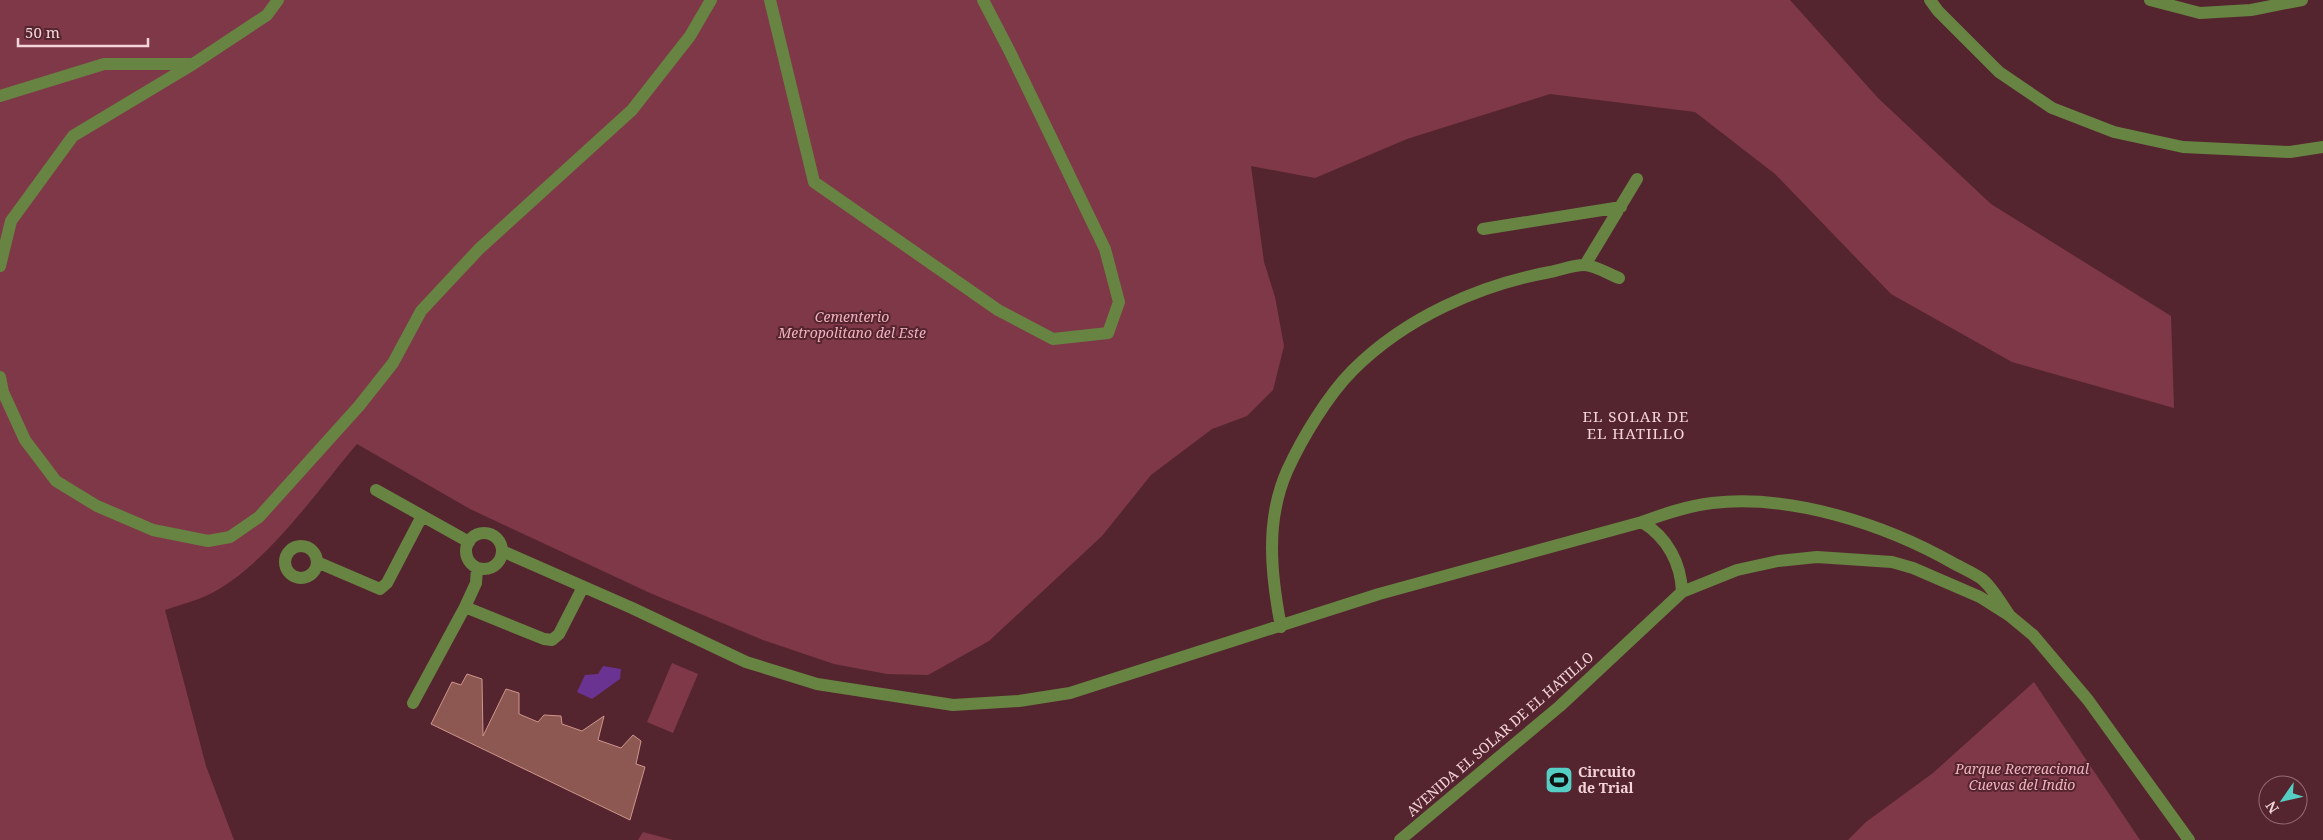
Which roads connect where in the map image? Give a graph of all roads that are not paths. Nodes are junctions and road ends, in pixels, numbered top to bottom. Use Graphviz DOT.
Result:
graph roads {
  1 [pos="278,0"];
  2 [pos="712,0"];
  3 [pos="770,0"];
  4 [pos="983,0"];
  5 [pos="1930,0"];
  6 [pos="2150,0"];
  7 [pos="2302,0"];
  8 [pos="193,64"];
  9 [pos="0,96"];
  10 [pos="2323,147"];
  11 [pos="1637,179"];
  12 [pos="1621,207"];
  13 [pos="1483,229"];
  14 [pos="1585,265"];
  15 [pos="0,266"];
  16 [pos="1619,278"];
  17 [pos="0,377"];
  18 [pos="2,391"];
  19 [pos="376,490"];
  20 [pos="422,516"];
  21 [pos="1642,522"];
  22 [pos="468,542"];
  23 [pos="502,551"];
  24 [pos="317,562"];
  25 [pos="476,568"];
  26 [pos="583,587"];
  27 [pos="1682,592"];
  28 [pos="465,607"];
  29 [pos="2010,616"];
  30 [pos="1282,627"];
  31 [pos="413,703"];
  32 [pos="1400,840"];
  33 [pos="2189,840"];
  1 -- 8 [label="street"];
  2 -- 18 [label="street"];
  3 -- 4 [label="street"];
  5 -- 10 [label="street"];
  6 -- 7 [label="street"];
  8 -- 9 [label="street"];
  8 -- 15 [label="street"];
  11 -- 12 [label="street"];
  12 -- 13 [label="street"];
  12 -- 14 [label="street"];
  14 -- 16 [label="street"];
  14 -- 30 [label="street"];
  17 -- 18 [label="street"];
  19 -- 20 [label="street"];
  20 -- 22 [label="street"];
  20 -- 24 [label="street"];
  21 -- 27 [label="street"];
  21 -- 29 [label="street"];
  21 -- 30 [label="street"];
  22 -- 23 [label="street"];
  22 -- 25 [label="street"];
  23 -- 25 [label="street"];
  23 -- 26 [label="street"];
  25 -- 28 [label="street"];
  26 -- 28 [label="street"];
  26 -- 30 [label="street"];
  27 -- 29 [label="street, AVENIDA EL SOLAR DE EL HATILLO"];
  27 -- 32 [label="street, AVENIDA EL SOLAR DE EL HATILLO"];
  28 -- 31 [label="street"];
  29 -- 33 [label="street, AVENIDA EL SOLAR DE EL HATILLO"];
}
